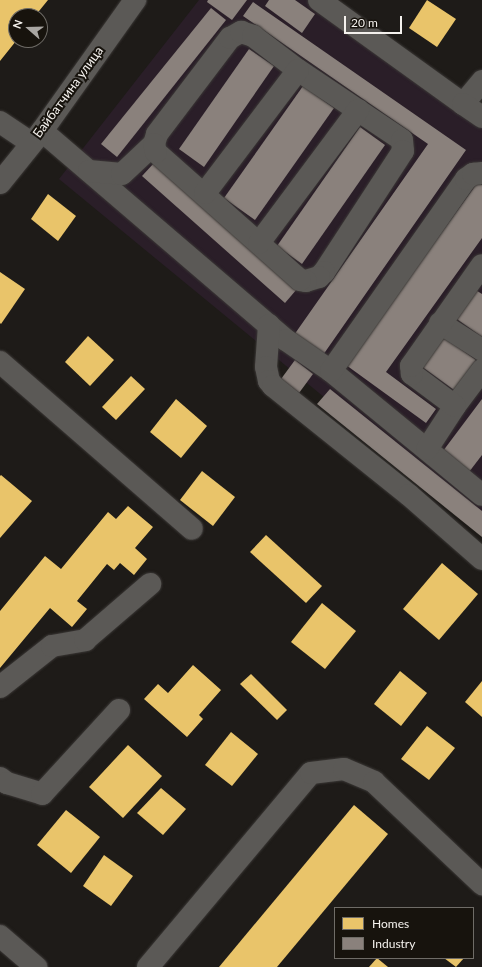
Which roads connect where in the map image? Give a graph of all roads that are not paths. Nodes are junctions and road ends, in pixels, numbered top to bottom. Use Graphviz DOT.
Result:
graph roads {
  1 [pos="135,0"];
  2 [pos="319,0"];
  3 [pos="298,70"];
  4 [pos="482,81"];
  5 [pos="463,104"];
  6 [pos="358,110"];
  7 [pos="482,117"];
  8 [pos="0,122"];
  9 [pos="36,137"];
  10 [pos="154,144"];
  11 [pos="89,171"];
  12 [pos="482,173"];
  13 [pos="0,183"];
  14 [pos="205,193"];
  15 [pos="259,243"];
  16 [pos="479,274"];
  17 [pos="440,323"];
  18 [pos="269,325"];
  19 [pos="482,350"];
  20 [pos="0,362"];
  21 [pos="482,370"];
  22 [pos="331,371"];
  23 [pos="455,406"];
  24 [pos="427,449"];
  25 [pos="479,485"];
  26 [pos="192,529"];
  27 [pos="482,559"];
  28 [pos="150,584"];
  29 [pos="0,687"];
  30 [pos="119,710"];
  31 [pos="0,778"];
  32 [pos="482,884"];
  33 [pos="0,936"];
  34 [pos="36,967"];
  35 [pos="148,967"];
  1 -- 9 [label="street, Байбатчина улица"];
  2 -- 5 [label="street"];
  3 -- 6 [label="street"];
  3 -- 10 [label="street"];
  3 -- 14 [label="street"];
  4 -- 5 [label="street"];
  5 -- 7 [label="street"];
  6 -- 15 [label="street"];
  6 -- 15 [label="street"];
  8 -- 9 [label="street"];
  9 -- 11 [label="street"];
  9 -- 13 [label="street, Байбатчина улица"];
  10 -- 11 [label="street"];
  10 -- 14 [label="street"];
  11 -- 18 [label="street"];
  12 -- 22 [label="street"];
  14 -- 15 [label="street"];
  16 -- 17 [label="street"];
  17 -- 19 [label="street"];
  17 -- 23 [label="street"];
  18 -- 22 [label="street"];
  18 -- 27 [label="street"];
  20 -- 26 [label="street"];
  21 -- 23 [label="street"];
  22 -- 24 [label="street"];
  23 -- 24 [label="street"];
  24 -- 25 [label="street"];
  28 -- 29 [label="street"];
  30 -- 31 [label="street"];
  32 -- 35 [label="street"];
  33 -- 34 [label="street"];
}
